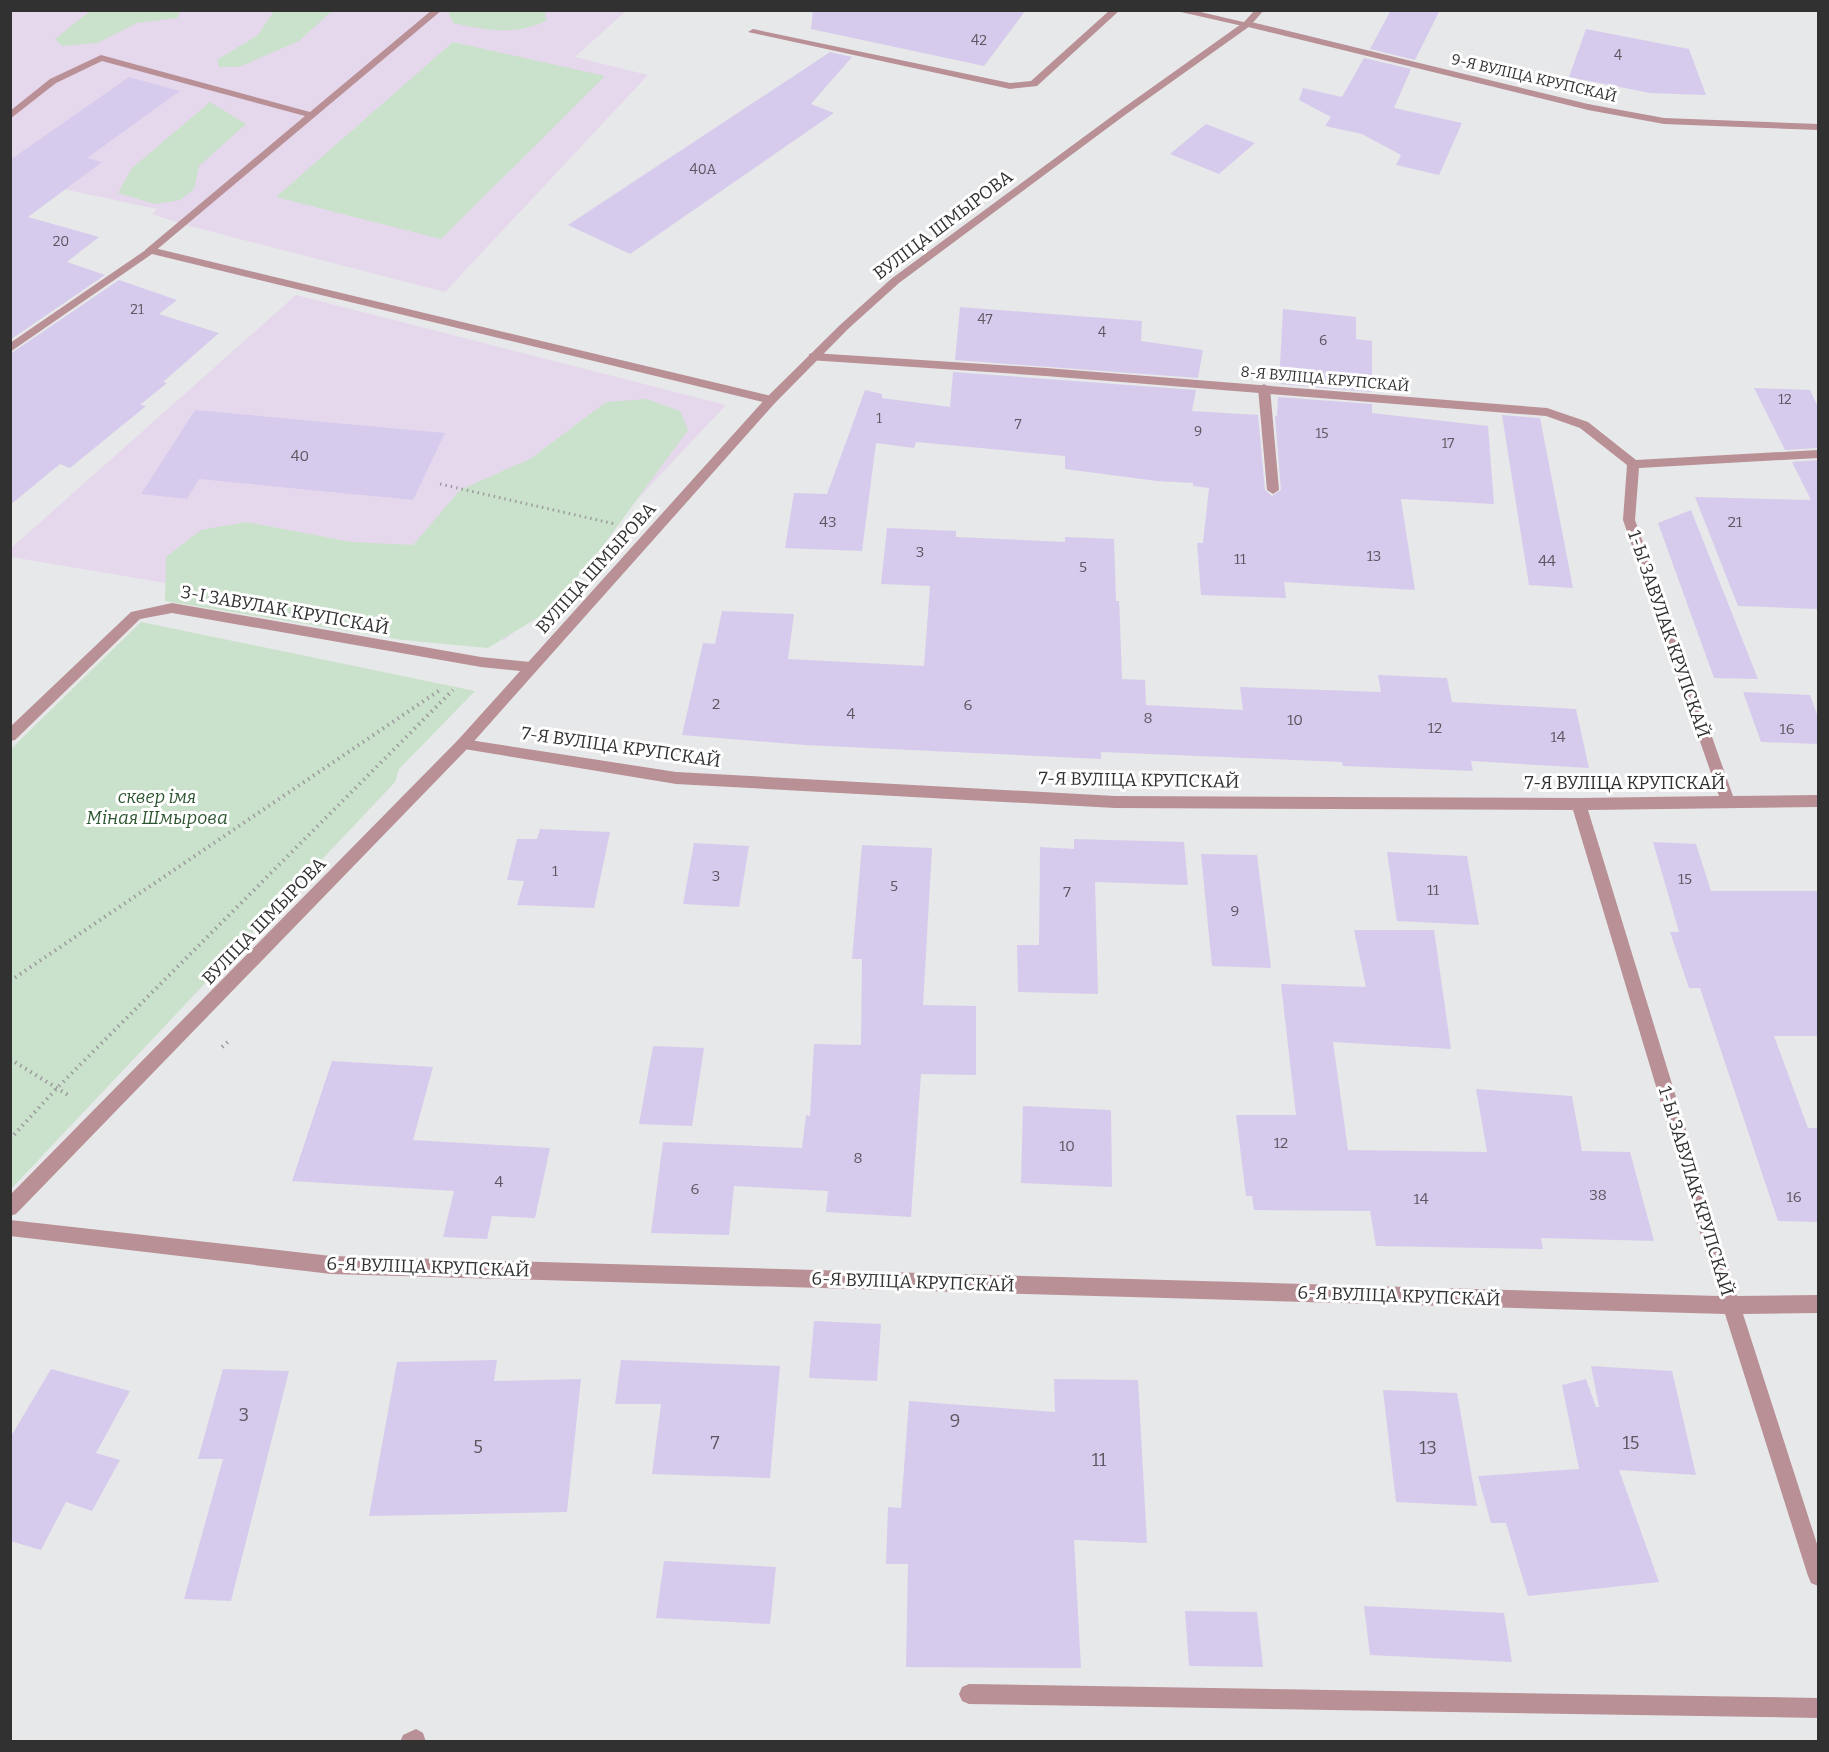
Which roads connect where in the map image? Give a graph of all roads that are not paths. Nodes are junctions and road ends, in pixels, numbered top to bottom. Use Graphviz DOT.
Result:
graph roads {
  1 [pos="438,10"];
  2 [pos="1116,10"];
  3 [pos="1176,10"];
  4 [pos="1260,10"];
  5 [pos="1246,24"];
  6 [pos="753,32"];
  7 [pos="10,116"];
  8 [pos="312,116"];
  9 [pos="1818,127"];
  10 [pos="150,250"];
  11 [pos="10,350"];
  12 [pos="813,357"];
  13 [pos="1264,388"];
  14 [pos="771,400"];
  15 [pos="1818,454"];
  16 [pos="1633,464"];
  17 [pos="1273,490"];
  18 [pos="530,667"];
  19 [pos="10,736"];
  20 [pos="463,744"];
  21 [pos="1818,801"];
  22 [pos="1728,802"];
  23 [pos="1579,804"];
  24 [pos="10,1208"];
  25 [pos="10,1228"];
  26 [pos="1818,1304"];
  27 [pos="1731,1305"];
  28 [pos="1818,1576"];
  29 [pos="969,1694"];
  30 [pos="1818,1708"];
  1 -- 8 [label="street"];
  2 -- 6 [label="street"];
  3 -- 5 [label="street, 9-Я ВУЛІЦА КРУПСКАЙ"];
  4 -- 5 [label="street, ВУЛІЦА ШМЫРОВА"];
  5 -- 9 [label="street, 9-Я ВУЛІЦА КРУПСКАЙ"];
  5 -- 12 [label="street, ВУЛІЦА ШМЫРОВА"];
  7 -- 8 [label="street"];
  8 -- 10 [label="street"];
  10 -- 11 [label="street"];
  10 -- 14 [label="street"];
  12 -- 13 [label="street, 8-Я ВУЛІЦА КРУПСКАЙ"];
  12 -- 14 [label="street, ВУЛІЦА ШМЫРОВА"];
  13 -- 16 [label="street, 8-Я ВУЛІЦА КРУПСКАЙ"];
  13 -- 17 [label="street"];
  14 -- 18 [label="street, ВУЛІЦА ШМЫРОВА"];
  15 -- 16 [label="street"];
  16 -- 22 [label="street, 1-Ы ЗАВУЛАК КРУПСКАЙ"];
  18 -- 19 [label="street, 3-І ЗАВУЛАК КРУПСКАЙ"];
  18 -- 20 [label="street, ВУЛІЦА ШМЫРОВА"];
  20 -- 23 [label="street, 7-Я ВУЛІЦА КРУПСКАЙ"];
  20 -- 24 [label="street, ВУЛІЦА ШМЫРОВА"];
  21 -- 22 [label="street, 7-Я ВУЛІЦА КРУПСКАЙ"];
  22 -- 23 [label="street, 7-Я ВУЛІЦА КРУПСКАЙ"];
  23 -- 27 [label="street, 1-Ы ЗАВУЛАК КРУПСКАЙ"];
  25 -- 27 [label="street, 6-Я ВУЛІЦА КРУПСКАЙ"];
  26 -- 27 [label="street, 6-Я ВУЛІЦА КРУПСКАЙ"];
  27 -- 28 [label="street, 1-Ы ЗАВУЛАК КРУПСКАЙ"];
  29 -- 30 [label="street"];
}
